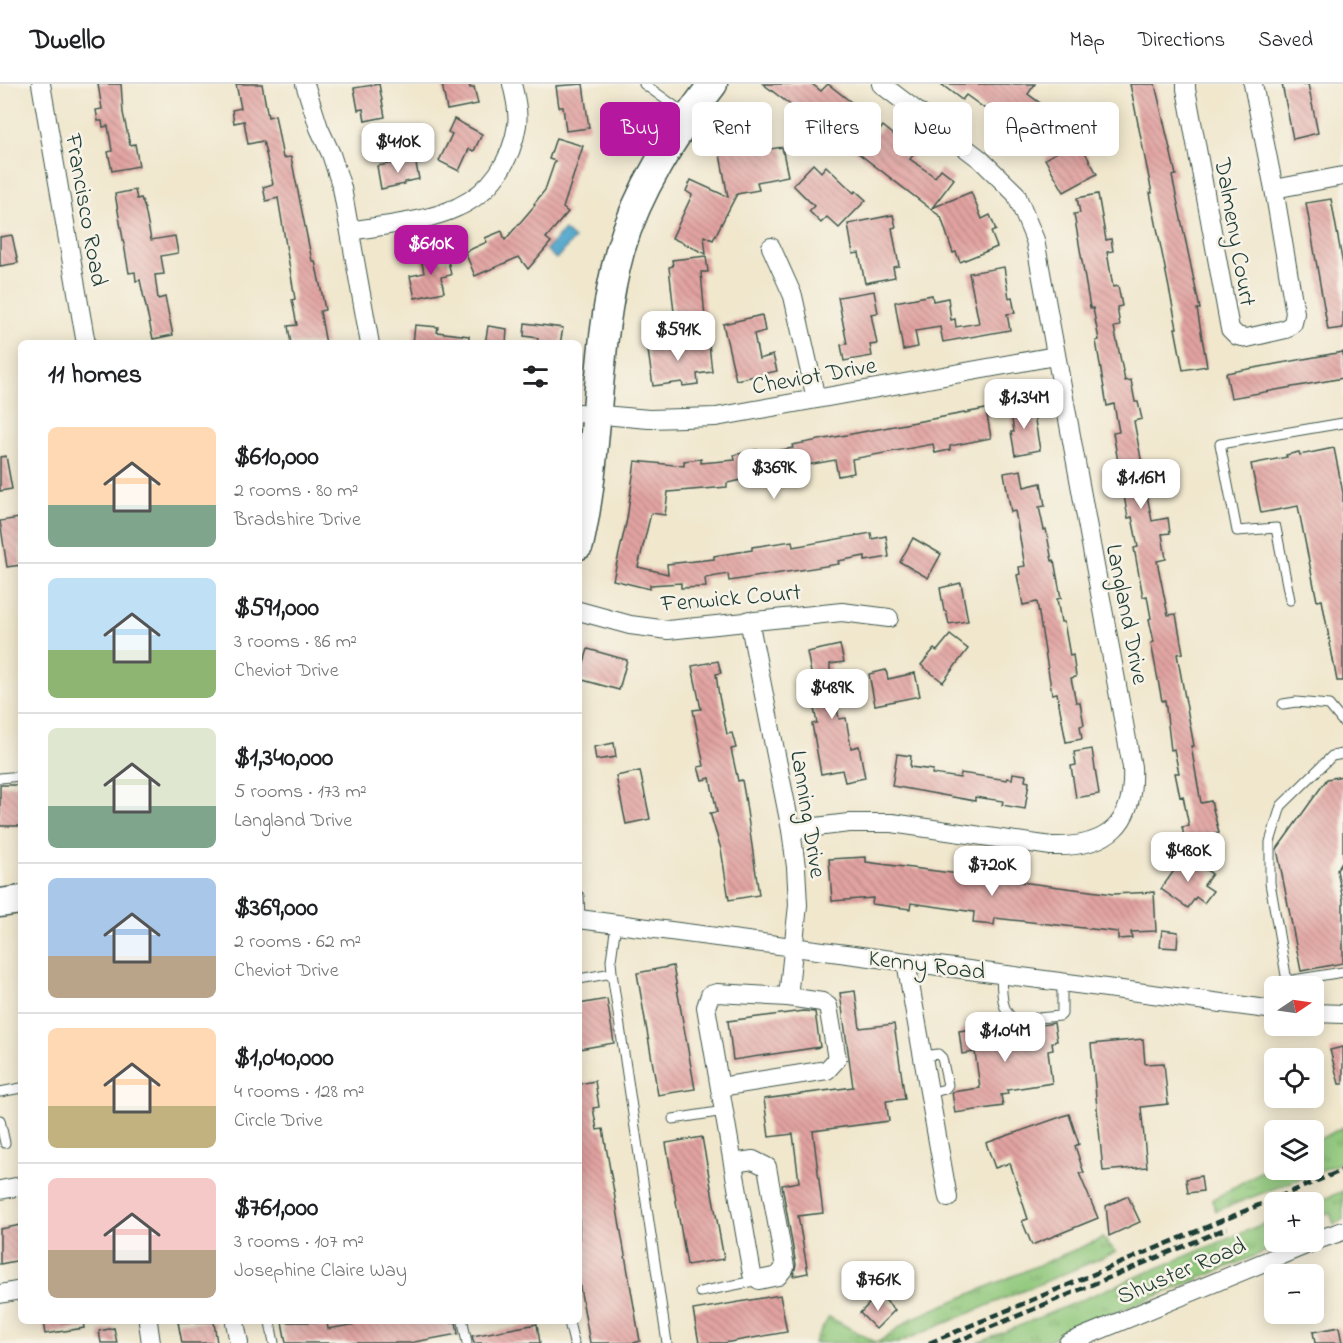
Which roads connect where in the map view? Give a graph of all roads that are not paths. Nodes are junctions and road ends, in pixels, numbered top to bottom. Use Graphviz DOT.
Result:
graph roads {
  1 [pos="41,84"];
  2 [pos="305,84"];
  3 [pos="512,84"];
  4 [pos="644,84"];
  5 [pos="712,84"];
  6 [pos="881,84"];
  7 [pos="1186,84"];
  8 [pos="1252,84"];
  9 [pos="689,116"];
  10 [pos="1343,176"];
  11 [pos="1274,189"];
  12 [pos="350,231"];
  13 [pos="771,247"];
  14 [pos="85,340"];
  15 [pos="369,340"];
  16 [pos="1055,356"];
  17 [pos="816,399"];
  18 [pos="588,414"];
  19 [pos="1343,423"];
  20 [pos="582,501"];
  21 [pos="1290,600"];
  22 [pos="582,612"];
  23 [pos="889,618"];
  24 [pos="749,621"];
  25 [pos="1282,704"];
  26 [pos="1343,722"];
  27 [pos="1343,754"];
  28 [pos="18,776"];
  29 [pos="0,778"];
  30 [pos="791,830"];
  31 [pos="18,900"];
  32 [pos="0,903"];
  33 [pos="582,919"];
  34 [pos="616,924"];
  35 [pos="793,946"];
  36 [pos="906,962"];
  37 [pos="1343,972"];
  38 [pos="612,973"];
  39 [pos="1001,974"];
  40 [pos="1286,976"];
  41 [pos="1324,976"];
  42 [pos="582,978"];
  43 [pos="1062,982"];
  44 [pos="788,997"];
  45 [pos="1264,1009"];
  46 [pos="1324,1013"];
  47 [pos="1343,1014"];
  48 [pos="720,1087"];
  49 [pos="18,1089"];
  50 [pos="0,1092"];
  51 [pos="724,1111"];
  52 [pos="673,1119"];
  53 [pos="0,1120"];
  54 [pos="5,1143"];
  55 [pos="733,1163"];
  56 [pos="18,1187"];
  57 [pos="0,1190"];
  58 [pos="948,1198"];
  59 [pos="1343,1231"];
  60 [pos="1324,1238"];
  61 [pos="1289,1252"];
  62 [pos="759,1280"];
  63 [pos="18,1291"];
  64 [pos="700,1292"];
  65 [pos="0,1294"];
  66 [pos="148,1324"];
  67 [pos="235,1324"];
  68 [pos="270,1324"];
  69 [pos="463,1324"];
  70 [pos="569,1324"];
  71 [pos="152,1343"];
  72 [pos="239,1343"];
  73 [pos="274,1343"];
  74 [pos="467,1343"];
  75 [pos="573,1343"];
  76 [pos="667,1343"];
  77 [pos="1068,1343"];
  1 -- 14 [label="street, Francisco Road"];
  2 -- 12 [label="street"];
  3 -- 12 [label="street"];
  4 -- 9 [label="lane"];
  5 -- 9 [label="main road"];
  6 -- 16 [label="street, Langland Drive"];
  7 -- 11 [label="street, Dalmeny Court"];
  8 -- 11 [label="street, Dalmeny Court"];
  9 -- 18 [label="main road"];
  10 -- 11 [label="street, Dalmeny Court"];
  12 -- 15 [label="street"];
  13 -- 17 [label="street"];
  16 -- 17 [label="street, Cheviot Drive"];
  16 -- 30 [label="street, Langland Drive"];
  17 -- 18 [label="street, Cheviot Drive"];
  18 -- 20 [label="main road"];
  19 -- 21 [label="lane"];
  22 -- 24 [label="street, Fenwick Court"];
  23 -- 24 [label="street, Fenwick Court"];
  24 -- 30 [label="street, Lanning Drive"];
  25 -- 26 [label="lane"];
  27 -- 40 [label="lane"];
  28 -- 29 [label="lane"];
  30 -- 35 [label="street, Lanning Drive"];
  31 -- 32 [label="main road"];
  33 -- 34 [label="street, Kenny Road"];
  34 -- 35 [label="street, Kenny Road"];
  34 -- 38 [label="lane"];
  35 -- 36 [label="street, Kenny Road"];
  35 -- 44 [label="street, Lanning Drive"];
  36 -- 39 [label="street, Kenny Road"];
  36 -- 58 [label="street"];
  37 -- 41 [label="lane"];
  38 -- 42 [label="lane"];
  38 -- 76 [label="lane"];
  39 -- 43 [label="street, Kenny Road"];
  39 -- 43 [label="lane"];
  43 -- 45 [label="street, Kenny Road"];
  44 -- 48 [label="street"];
  44 -- 48 [label="street"];
  46 -- 47 [label="street"];
  48 -- 51 [label="street"];
  49 -- 50 [label="lane"];
  51 -- 52 [label="lane"];
  51 -- 55 [label="street"];
  53 -- 54 [label="lane"];
  55 -- 62 [label="street"];
  55 -- 62 [label="street"];
  56 -- 57 [label="street"];
  59 -- 60 [label="street, Shuster Road"];
  61 -- 77 [label="street, Shuster Road"];
  62 -- 64 [label="lane"];
  63 -- 65 [label="street"];
  66 -- 71 [label="street"];
  67 -- 72 [label="street"];
  68 -- 73 [label="lane"];
  69 -- 74 [label="lane"];
  70 -- 75 [label="lane"];
}
